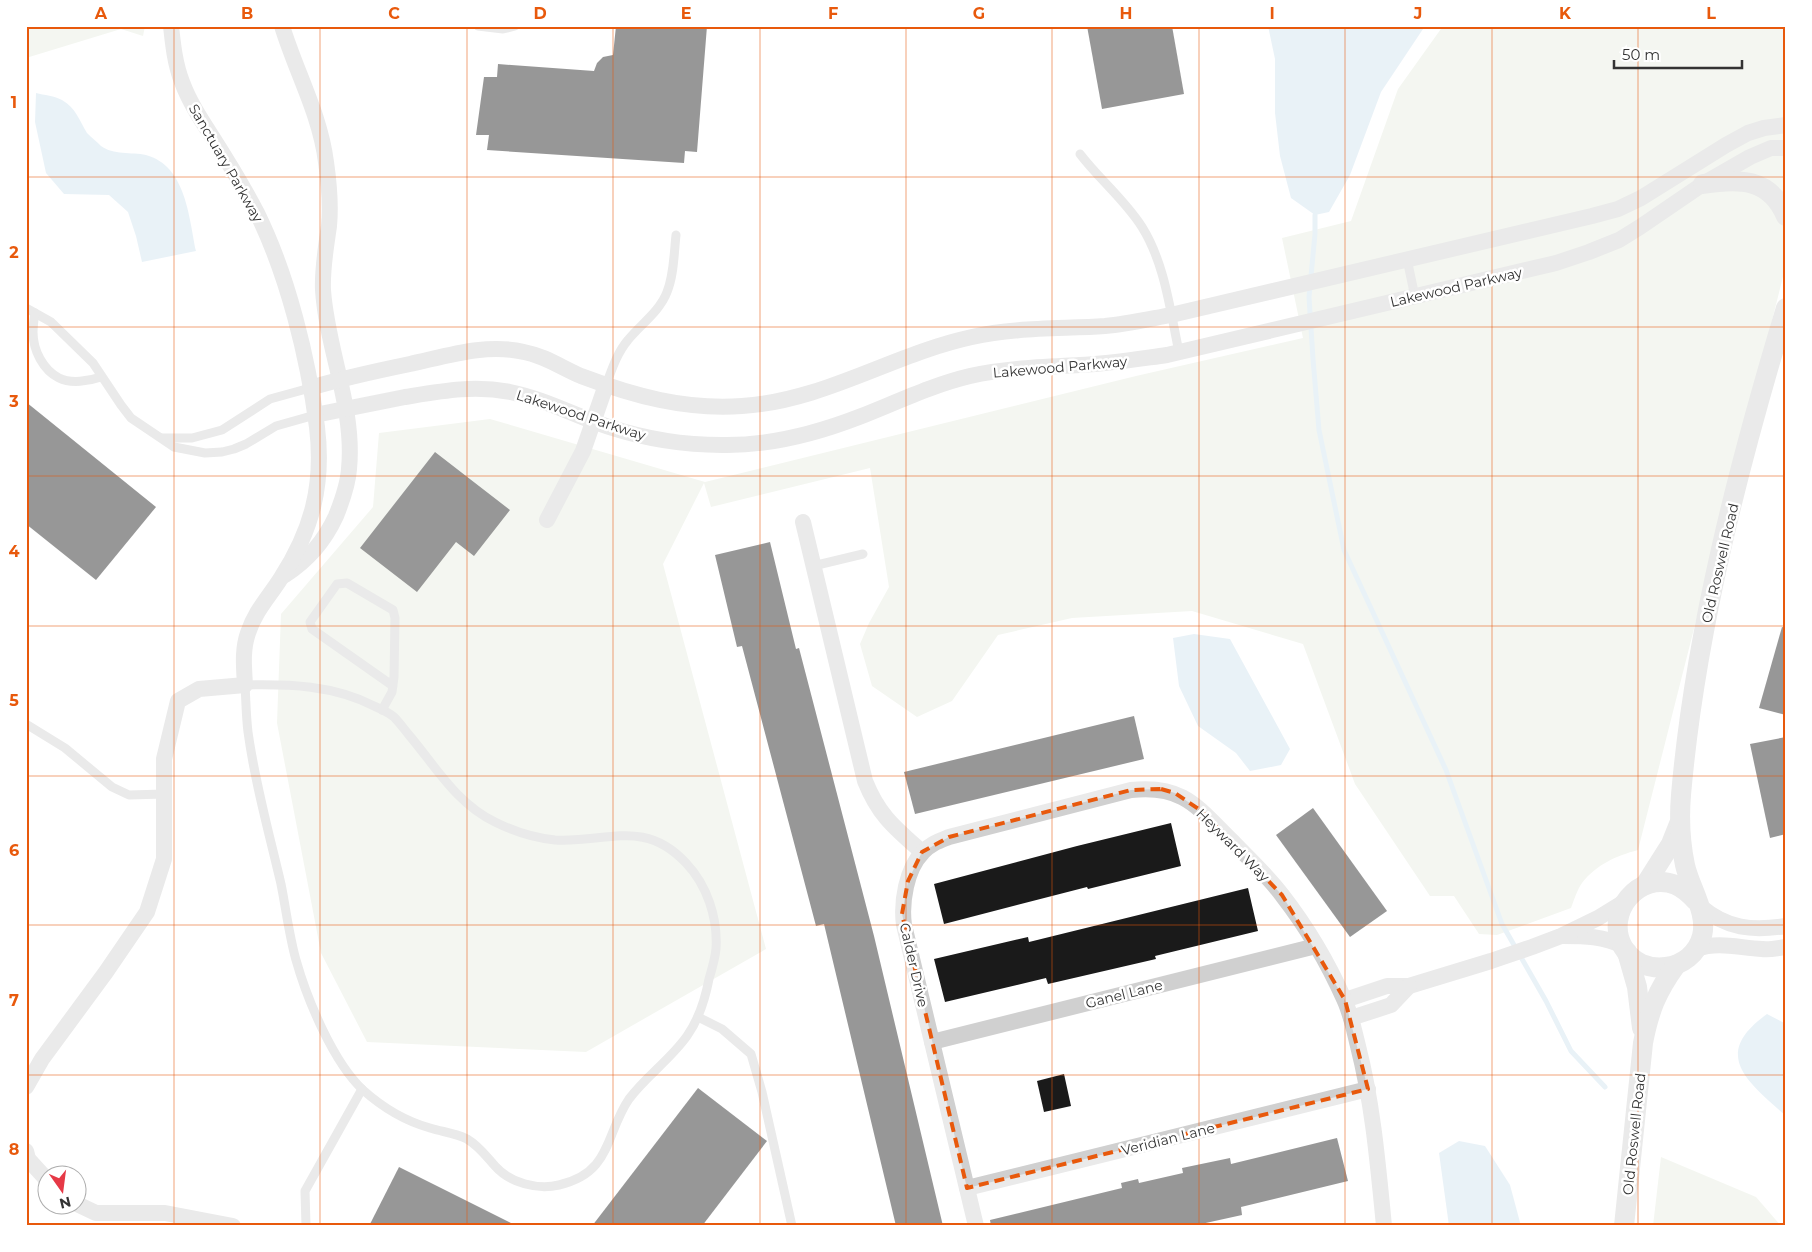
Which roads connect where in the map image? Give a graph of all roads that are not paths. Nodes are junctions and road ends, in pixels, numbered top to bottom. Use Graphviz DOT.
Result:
graph roads {
  1 [pos="171,26"];
  2 [pos="282,26"];
  3 [pos="478,26"];
  4 [pos="516,26"];
  5 [pos="1786,125"];
  6 [pos="1786,148"];
  7 [pos="1080,154"];
  8 [pos="1703,184"];
  9 [pos="1786,216"];
  10 [pos="676,235"];
  11 [pos="1407,259"];
  12 [pos="1415,297"];
  13 [pos="26,308"];
  14 [pos="1786,308"];
  15 [pos="35,313"];
  16 [pos="1171,316"];
  17 [pos="1179,352"];
  18 [pos="101,377"];
  19 [pos="340,379"];
  20 [pos="606,385"];
  21 [pos="310,388"];
  22 [pos="345,408"];
  23 [pos="315,415"];
  24 [pos="594,421"];
  25 [pos="161,438"];
  26 [pos="547,520"];
  27 [pos="803,522"];
  28 [pos="862,554"];
  29 [pos="814,566"];
  30 [pos="281,578"];
  31 [pos="245,685"];
  32 [pos="393,686"];
  33 [pos="382,710"];
  34 [pos="26,724"];
  35 [pos="164,794"];
  36 [pos="1679,824"];
  37 [pos="922,852"];
  38 [pos="1646,885"];
  39 [pos="1624,902"];
  40 [pos="1698,904"];
  41 [pos="1786,926"];
  42 [pos="1561,936"];
  43 [pos="1316,946"];
  44 [pos="1786,947"];
  45 [pos="1625,949"];
  46 [pos="1696,949"];
  47 [pos="1676,965"];
  48 [pos="1409,986"];
  49 [pos="1345,1000"];
  50 [pos="698,1017"];
  51 [pos="1351,1018"];
  52 [pos="932,1042"];
  53 [pos="1643,1043"];
  54 [pos="26,1087"];
  55 [pos="362,1089"];
  56 [pos="1368,1089"];
  57 [pos="26,1150"];
  58 [pos="38,1170"];
  59 [pos="967,1188"];
  60 [pos="88,1209"];
  61 [pos="233,1226"];
  62 [pos="306,1226"];
  63 [pos="792,1226"];
  64 [pos="976,1226"];
  65 [pos="1384,1226"];
  66 [pos="1624,1226"];
  1 -- 21 [label="street, Sanctuary Parkway"];
  2 -- 19 [label="street"];
  3 -- 4 [label="lane"];
  5 -- 11 [label="street"];
  6 -- 8 [label="street, Lakewood Parkway"];
  7 -- 16 [label="lane"];
  8 -- 9 [label="street"];
  8 -- 12 [label="street, Lakewood Parkway"];
  10 -- 20 [label="lane"];
  11 -- 12 [label="lane"];
  11 -- 16 [label="street"];
  12 -- 17 [label="street, Lakewood Parkway"];
  13 -- 15 [label="lane"];
  14 -- 36 [label="street, Old Roswell Road"];
  15 -- 18 [label="lane"];
  15 -- 18 [label="lane"];
  16 -- 17 [label="lane"];
  16 -- 20 [label="street"];
  17 -- 24 [label="street, Lakewood Parkway"];
  18 -- 25 [label="lane"];
  19 -- 20 [label="street"];
  19 -- 21 [label="street"];
  19 -- 22 [label="street"];
  20 -- 24 [label="street"];
  21 -- 23 [label="street, Sanctuary Parkway"];
  21 -- 25 [label="lane"];
  22 -- 23 [label="street, Lakewood Parkway"];
  22 -- 24 [label="street, Lakewood Parkway"];
  22 -- 30 [label="street"];
  23 -- 25 [label="lane"];
  23 -- 30 [label="street, Sanctuary Parkway"];
  24 -- 26 [label="street"];
  27 -- 29 [label="street"];
  28 -- 29 [label="lane"];
  29 -- 37 [label="street"];
  30 -- 31 [label="street"];
  31 -- 33 [label="lane"];
  31 -- 35 [label="street"];
  31 -- 55 [label="lane"];
  32 -- 32 [label="lane"];
  32 -- 33 [label="lane"];
  33 -- 50 [label="lane"];
  34 -- 35 [label="lane"];
  35 -- 54 [label="street"];
  36 -- 38 [label="street, Old Roswell Road"];
  36 -- 40 [label="street, Old Roswell Road"];
  37 -- 43 [label="street, Heyward Way"];
  37 -- 52 [label="street, Calder Drive"];
  38 -- 39 [label="street, Old Roswell Road"];
  38 -- 40 [label="street"];
  39 -- 42 [label="street"];
  39 -- 45 [label="street, Old Roswell Road"];
  40 -- 41 [label="street"];
  40 -- 46 [label="street, Old Roswell Road"];
  42 -- 45 [label="street"];
  42 -- 48 [label="street"];
  43 -- 49 [label="street, Heyward Way"];
  43 -- 52 [label="street, Ganel Lane"];
  44 -- 46 [label="street"];
  45 -- 47 [label="street"];
  45 -- 53 [label="street, Old Roswell Road"];
  46 -- 47 [label="street, Old Roswell Road"];
  47 -- 53 [label="street, Old Roswell Road"];
  48 -- 49 [label="street"];
  48 -- 51 [label="street"];
  49 -- 51 [label="street, Heyward Way"];
  50 -- 55 [label="lane"];
  50 -- 63 [label="lane"];
  51 -- 56 [label="street, Heyward Way"];
  52 -- 59 [label="street, Calder Drive"];
  53 -- 66 [label="street, Old Roswell Road"];
  55 -- 62 [label="lane"];
  56 -- 59 [label="street, Veridian Lane"];
  56 -- 65 [label="street, Heyward Way"];
  57 -- 58 [label="street"];
  59 -- 64 [label="street, Calder Drive"];
  60 -- 61 [label="street"];
}
